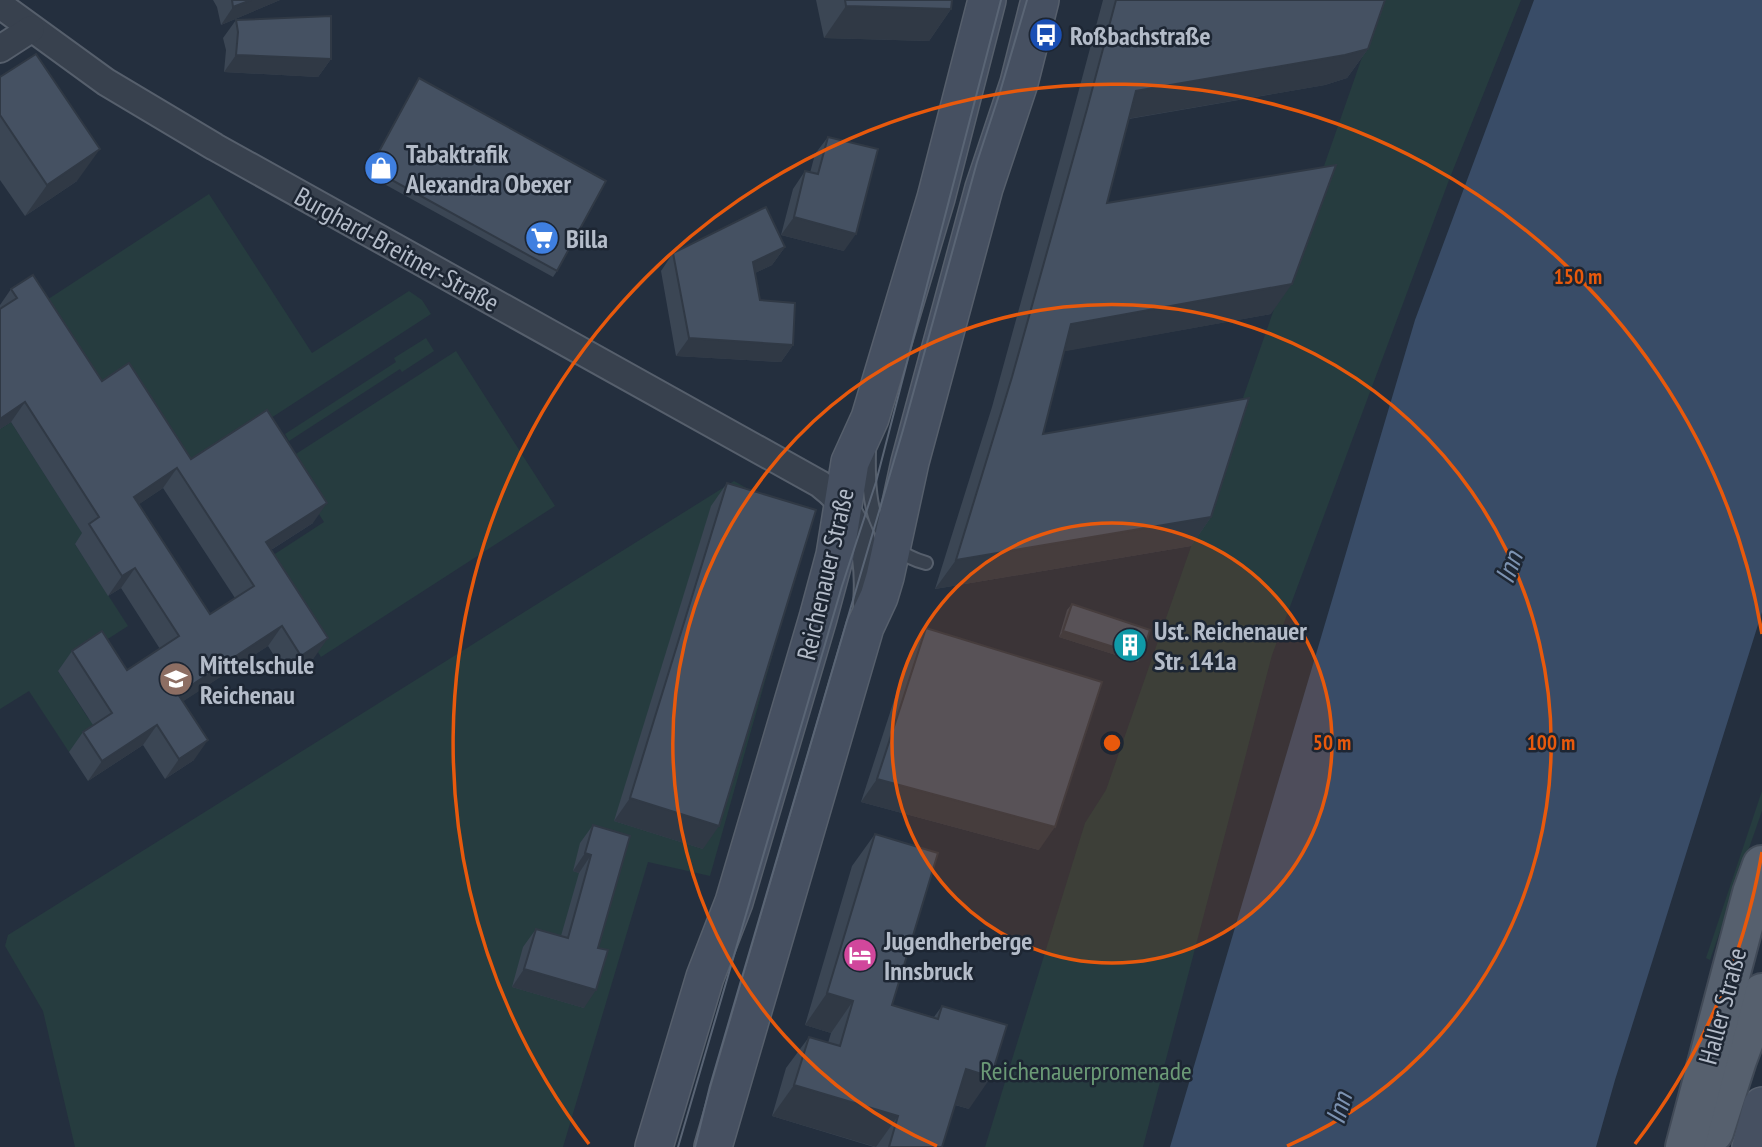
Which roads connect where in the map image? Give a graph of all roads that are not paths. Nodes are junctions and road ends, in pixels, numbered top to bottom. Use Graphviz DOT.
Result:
graph roads {
  1 [pos="987,0"];
  2 [pos="1040,0"];
  3 [pos="0,5"];
  4 [pos="31,29"];
  5 [pos="0,49"];
  6 [pos="870,418"];
  7 [pos="850,462"];
  8 [pos="805,476"];
  9 [pos="843,505"];
  10 [pos="891,545"];
  11 [pos="926,563"];
  12 [pos="865,627"];
  13 [pos="1757,879"];
  14 [pos="1762,993"];
  15 [pos="1762,1106"];
  16 [pos="654,1147"];
  17 [pos="713,1147"];
  18 [pos="1658,1147"];
  19 [pos="1685,1147"];
  20 [pos="1709,1147"];
  21 [pos="1751,1147"];
  1 -- 6 [label="street, Reichenauer Straße"];
  2 -- 10 [label="street, Reichenauer Straße"];
  3 -- 4 [label="street, Burghard-Breitner-Straße"];
  4 -- 5 [label="street"];
  4 -- 8 [label="street, Burghard-Breitner-Straße"];
  6 -- 7 [label="street, Reichenauer Straße"];
  6 -- 10 [label="lane"];
  7 -- 8 [label="street"];
  7 -- 9 [label="street, Reichenauer Straße"];
  8 -- 9 [label="street, Burghard-Breitner-Straße"];
  9 -- 12 [label="street, Burghard-Breitner-Straße"];
  9 -- 16 [label="street, Reichenauer Straße"];
  10 -- 11 [label="lane"];
  10 -- 12 [label="street, Reichenauer Straße"];
  12 -- 17 [label="street, Reichenauer Straße"];
  13 -- 18 [label="main road"];
  13 -- 19 [label="main road, Haller Straße"];
  14 -- 20 [label="main road, Haller Straße"];
  15 -- 21 [label="street"];
}
